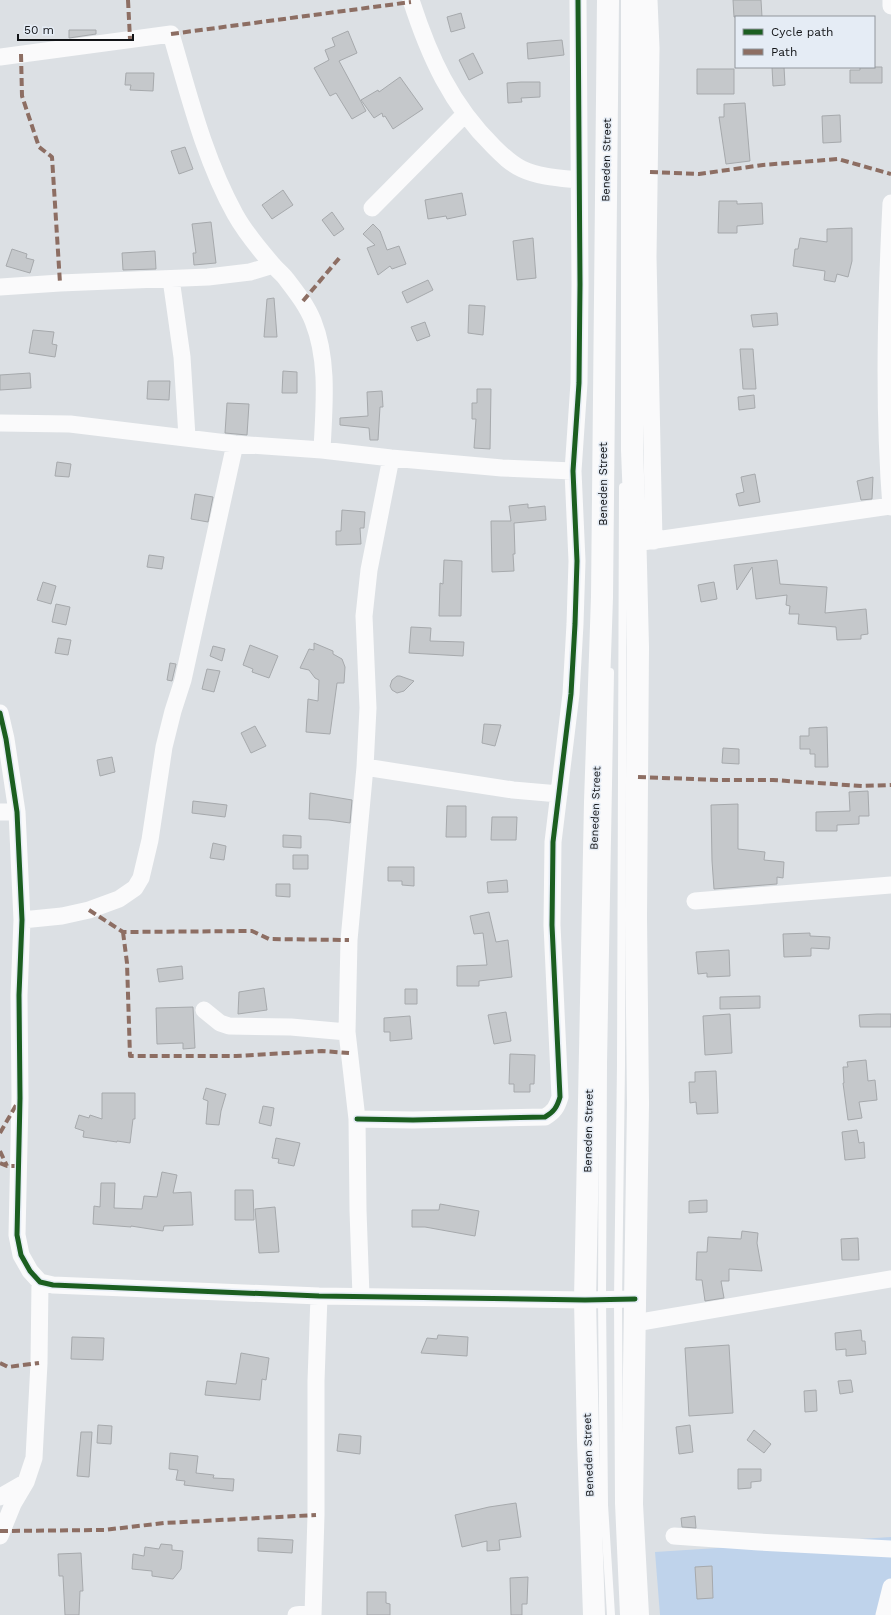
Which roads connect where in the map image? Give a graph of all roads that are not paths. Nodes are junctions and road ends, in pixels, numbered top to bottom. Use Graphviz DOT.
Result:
graph roads {
  1 [pos="411,0"];
  2 [pos="578,0"];
  3 [pos="608,0"];
  4 [pos="626,0"];
  5 [pos="632,0"];
  6 [pos="649,0"];
  7 [pos="891,0"];
  8 [pos="891,6"];
  9 [pos="0,57"];
  10 [pos="464,115"];
  11 [pos="579,180"];
  12 [pos="891,203"];
  13 [pos="372,208"];
  14 [pos="273,265"];
  15 [pos="171,279"];
  16 [pos="0,287"];
  17 [pos="624,400"];
  18 [pos="0,423"];
  19 [pos="188,437"];
  20 [pos="235,444"];
  21 [pos="322,450"];
  22 [pos="391,458"];
  23 [pos="573,471"];
  24 [pos="623,480"];
  25 [pos="891,507"];
  26 [pos="644,542"];
  27 [pos="610,666"];
  28 [pos="0,713"];
  29 [pos="365,767"];
  30 [pos="559,794"];
  31 [pos="0,812"];
  32 [pos="17,812"];
  33 [pos="891,885"];
  34 [pos="695,901"];
  35 [pos="22,920"];
  36 [pos="204,1010"];
  37 [pos="347,1032"];
  38 [pos="357,1119"];
  39 [pos="891,1279"];
  40 [pos="40,1282"];
  41 [pos="318,1296"];
  42 [pos="362,1296"];
  43 [pos="610,1300"];
  44 [pos="635,1323"];
  45 [pos="26,1482"];
  46 [pos="0,1497"];
  47 [pos="0,1536"];
  48 [pos="674,1536"];
  49 [pos="891,1549"];
  50 [pos="891,1587"];
  51 [pos="313,1614"];
  52 [pos="296,1615"];
  53 [pos="594,1615"];
  54 [pos="611,1615"];
  55 [pos="624,1615"];
  56 [pos="638,1615"];
  57 [pos="884,1615"];
  1 -- 10 [label="street"];
  2 -- 11 [label="street"];
  3 -- 43 [label="main road, Beneden Street"];
  4 -- 17 [label="lane"];
  5 -- 26 [label="main road, Beneden Street"];
  6 -- 26 [label="street"];
  7 -- 8 [label="street"];
  9 -- 14 [label="street"];
  10 -- 11 [label="street"];
  10 -- 13 [label="street"];
  11 -- 23 [label="street"];
  12 -- 25 [label="street"];
  14 -- 15 [label="street"];
  14 -- 21 [label="street"];
  15 -- 16 [label="street"];
  15 -- 19 [label="street"];
  18 -- 19 [label="street"];
  19 -- 20 [label="street"];
  20 -- 21 [label="street"];
  20 -- 35 [label="street"];
  21 -- 22 [label="street"];
  22 -- 23 [label="street"];
  22 -- 29 [label="street"];
  23 -- 30 [label="street"];
  24 -- 43 [label="lane"];
  25 -- 26 [label="street"];
  26 -- 43 [label="main road, Beneden Street"];
  27 -- 43 [label="lane"];
  28 -- 32 [label="street"];
  29 -- 30 [label="street"];
  29 -- 37 [label="street"];
  30 -- 38 [label="street"];
  31 -- 32 [label="street"];
  32 -- 35 [label="street"];
  33 -- 34 [label="street"];
  35 -- 40 [label="street"];
  36 -- 37 [label="street"];
  37 -- 38 [label="street"];
  38 -- 42 [label="street"];
  39 -- 44 [label="street"];
  40 -- 41 [label="street"];
  40 -- 45 [label="street"];
  41 -- 42 [label="street"];
  41 -- 51 [label="street"];
  42 -- 43 [label="street"];
  43 -- 44 [label="main road, Beneden Street"];
  43 -- 53 [label="main road, Beneden Street"];
  43 -- 54 [label="lane"];
  43 -- 55 [label="lane"];
  44 -- 56 [label="main road, Beneden Street"];
  45 -- 46 [label="street"];
  45 -- 47 [label="street"];
  48 -- 49 [label="street"];
  50 -- 57 [label="street"];
  51 -- 52 [label="street"];
}
